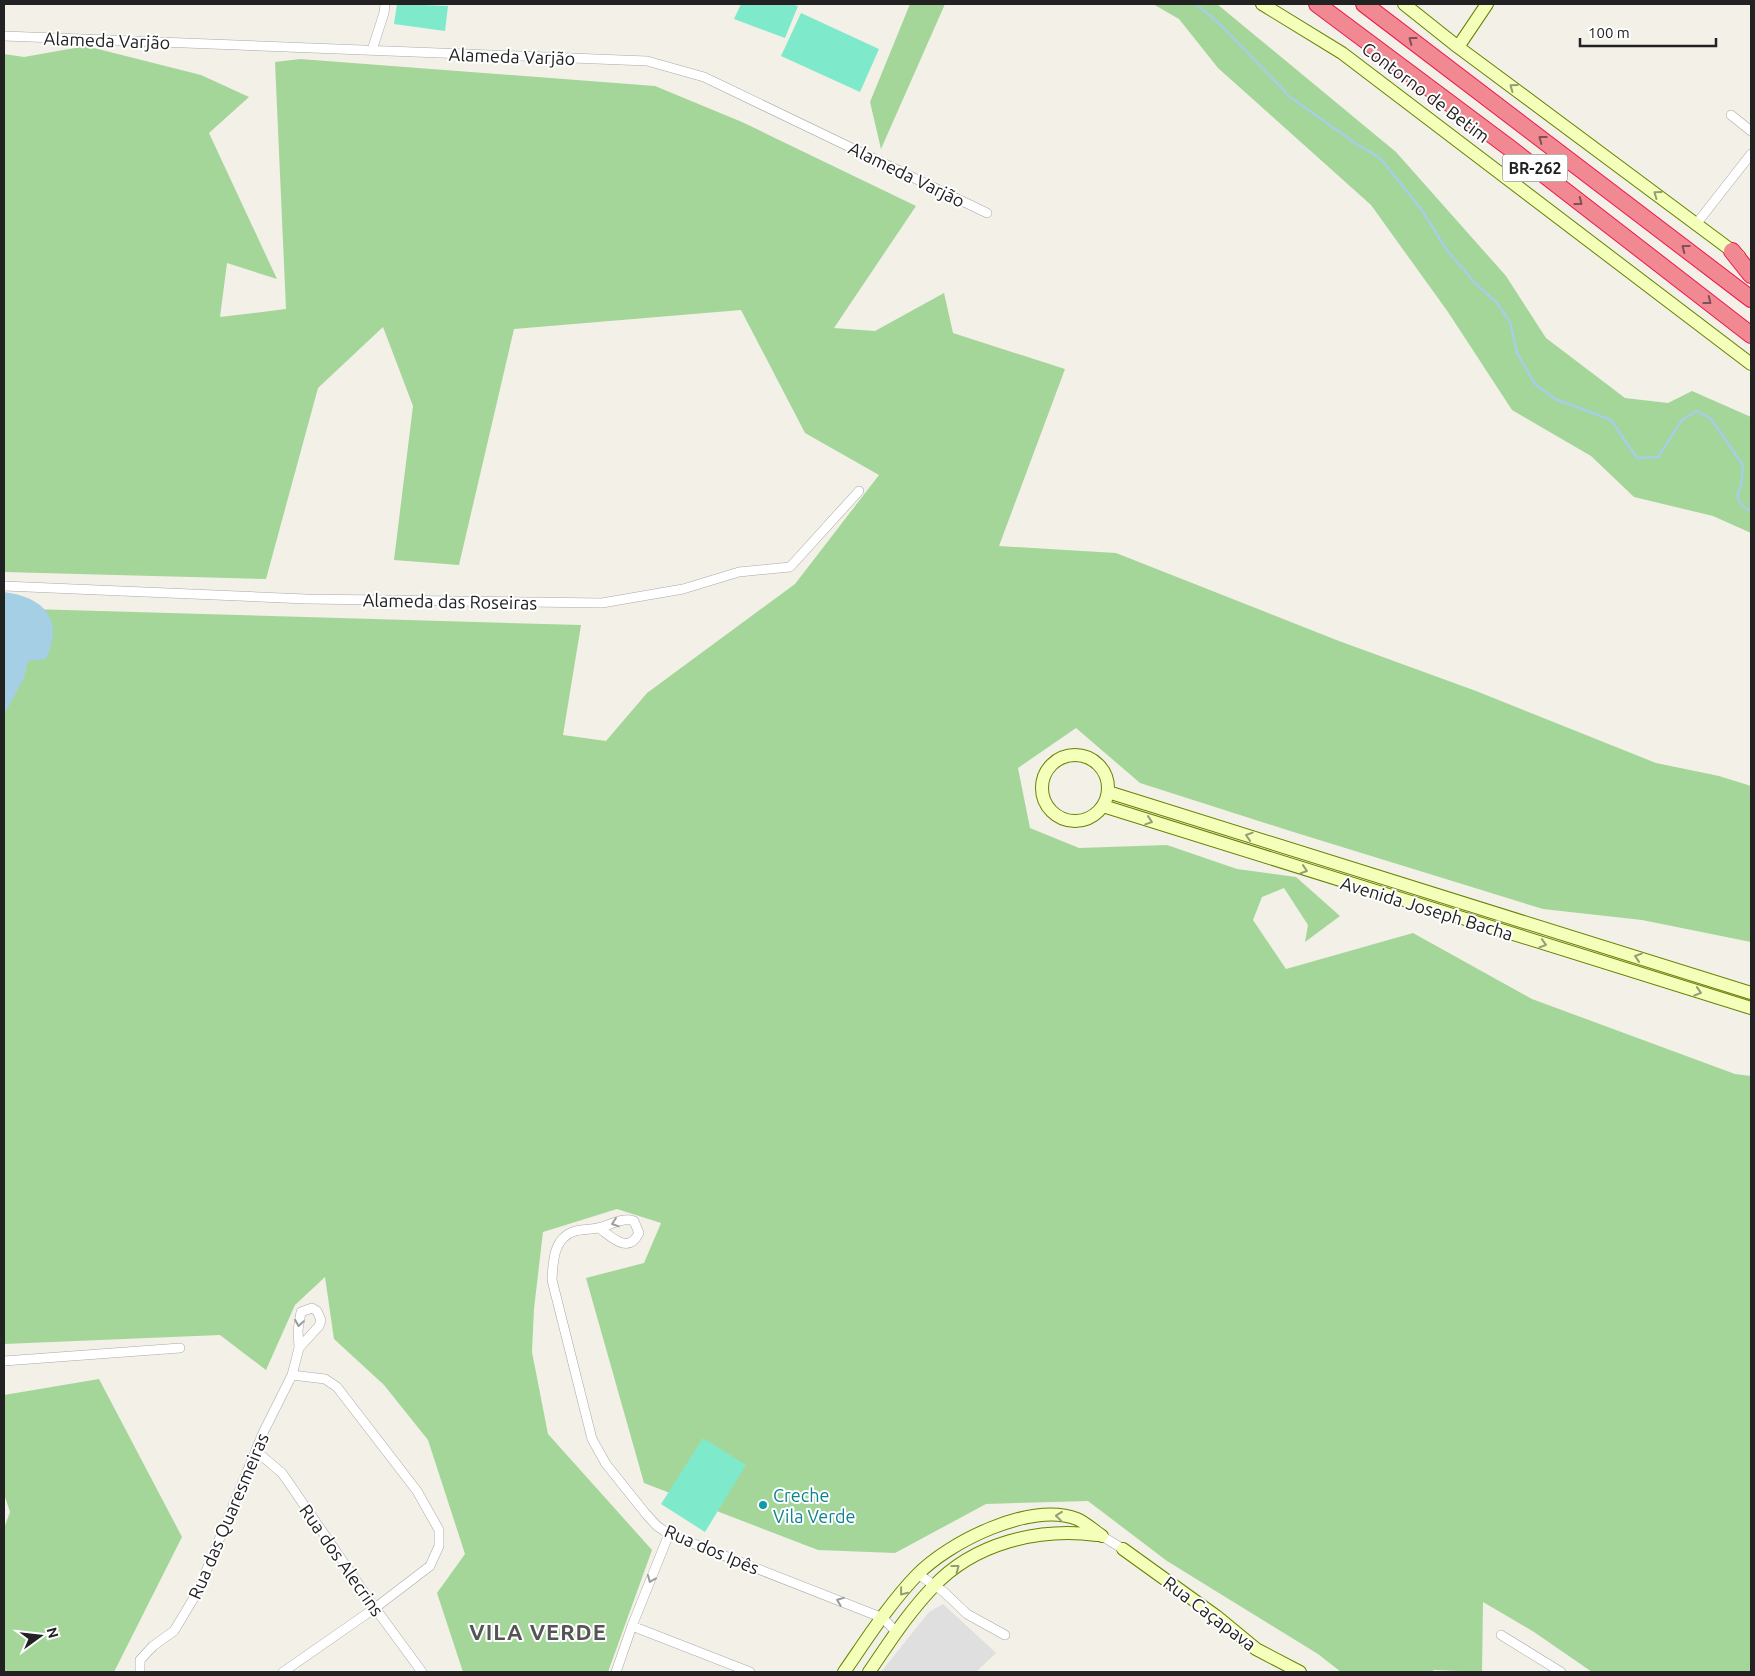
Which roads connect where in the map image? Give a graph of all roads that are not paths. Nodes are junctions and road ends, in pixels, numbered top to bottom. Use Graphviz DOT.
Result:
graph roads {
  1 [pos="385,4"];
  2 [pos="1262,4"];
  3 [pos="1316,4"];
  4 [pos="1364,4"];
  5 [pos="1404,4"];
  6 [pos="1487,4"];
  7 [pos="4,36"];
  8 [pos="1458,47"];
  9 [pos="372,50"];
  10 [pos="1731,115"];
  11 [pos="1751,131"];
  12 [pos="1751,154"];
  13 [pos="987,213"];
  14 [pos="1697,223"];
  15 [pos="1732,251"];
  16 [pos="1751,266"];
  17 [pos="1751,275"];
  18 [pos="1751,299"];
  19 [pos="1751,335"];
  20 [pos="1751,364"];
  21 [pos="858,491"];
  22 [pos="4,586"];
  23 [pos="1108,792"];
  24 [pos="1103,806"];
  25 [pos="1751,993"];
  26 [pos="1751,1008"];
  27 [pos="599,1228"];
  28 [pos="180,1348"];
  29 [pos="299,1348"];
  30 [pos="4,1361"];
  31 [pos="292,1374"];
  32 [pos="257,1452"];
  33 [pos="670,1534"];
  34 [pos="1102,1536"];
  35 [pos="1123,1548"];
  36 [pos="918,1574"];
  37 [pos="934,1585"];
  38 [pos="375,1608"];
  39 [pos="883,1618"];
  40 [pos="632,1626"];
  41 [pos="897,1632"];
  42 [pos="1005,1635"];
  43 [pos="1501,1635"];
  44 [pos="140,1672"];
  45 [pos="282,1672"];
  46 [pos="422,1672"];
  47 [pos="616,1672"];
  48 [pos="750,1672"];
  49 [pos="844,1672"];
  50 [pos="869,1672"];
  51 [pos="1300,1672"];
  52 [pos="1561,1672"];
  1 -- 9 [label="street"];
  2 -- 20 [label="street, Contorno de Betim / BR-262"];
  3 -- 19 [label="highway, Contorno de Betim / BR-262, one-way"];
  18 -- 4 [label="highway, Contorno de Betim / BR-262, one-way"];
  5 -- 8 [label="street"];
  6 -- 8 [label="street"];
  7 -- 9 [label="street, Alameda Varjão"];
  14 -- 8 [label="street, one-way"];
  9 -- 13 [label="street, Alameda Varjão"];
  10 -- 11 [label="street"];
  12 -- 14 [label="street"];
  14 -- 15 [label="street"];
  15 -- 16 [label="street"];
  15 -- 17 [label="highway"];
  21 -- 22 [label="street, Alameda das Roseiras"];
  23 -- 24 [label="street"];
  23 -- 24 [label="street"];
  25 -- 23 [label="street, Avenida Joseph Bacha, one-way"];
  24 -- 26 [label="street, Avenida Joseph Bacha, one-way"];
  27 -- 33 [label="street, Rua dos Ipês"];
  28 -- 30 [label="street"];
  29 -- 31 [label="street, Rua das Quaresmeiras"];
  31 -- 32 [label="street, Rua das Quaresmeiras"];
  31 -- 38 [label="street"];
  32 -- 38 [label="street, Rua dos Alecrins"];
  32 -- 44 [label="street, Rua das Quaresmeiras"];
  39 -- 33 [label="street, Rua dos Ipês, one-way"];
  33 -- 40 [label="street, one-way"];
  34 -- 35 [label="street"];
  34 -- 36 [label="street, one-way"];
  37 -- 34 [label="street, one-way"];
  35 -- 51 [label="street, Rua Caçapava"];
  36 -- 37 [label="street"];
  36 -- 39 [label="street, one-way"];
  37 -- 41 [label="street"];
  37 -- 42 [label="street"];
  38 -- 45 [label="street"];
  38 -- 46 [label="street, Rua dos Alecrins"];
  39 -- 41 [label="street, Rua dos Ipês"];
  39 -- 49 [label="street"];
  40 -- 47 [label="street"];
  40 -- 48 [label="street"];
  41 -- 50 [label="street"];
  43 -- 52 [label="street"];
}
